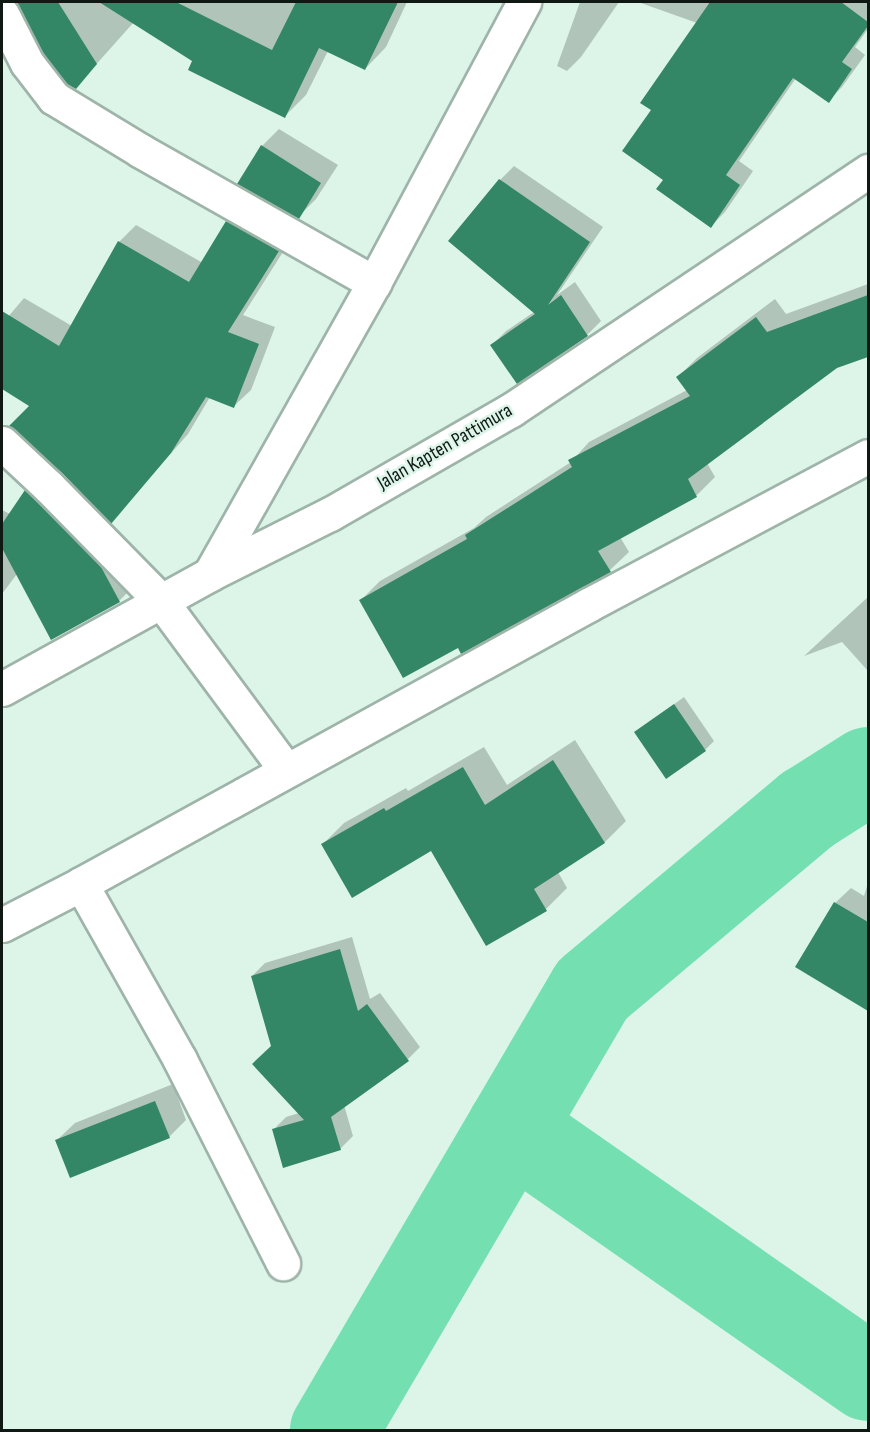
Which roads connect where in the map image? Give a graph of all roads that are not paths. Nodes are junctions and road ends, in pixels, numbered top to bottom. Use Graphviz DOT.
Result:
graph roads {
  1 [pos="524,2"];
  2 [pos="2,14"];
  3 [pos="868,171"];
  4 [pos="374,284"];
  5 [pos="2,443"];
  6 [pos="868,456"];
  7 [pos="210,574"];
  8 [pos="161,601"];
  9 [pos="2,689"];
  10 [pos="286,770"];
  11 [pos="81,884"];
  12 [pos="2,925"];
  13 [pos="283,1263"];
  1 -- 4 [label="street"];
  2 -- 4 [label="street"];
  3 -- 7 [label="street, Jalan Kapten Pattimura"];
  4 -- 7 [label="street"];
  5 -- 8 [label="street"];
  6 -- 10 [label="street"];
  7 -- 8 [label="street, Jalan Kapten Pattimura"];
  8 -- 9 [label="street, Jalan Kapten Pattimura"];
  8 -- 10 [label="street"];
  10 -- 11 [label="street"];
  11 -- 12 [label="street"];
  11 -- 13 [label="street"];
}
